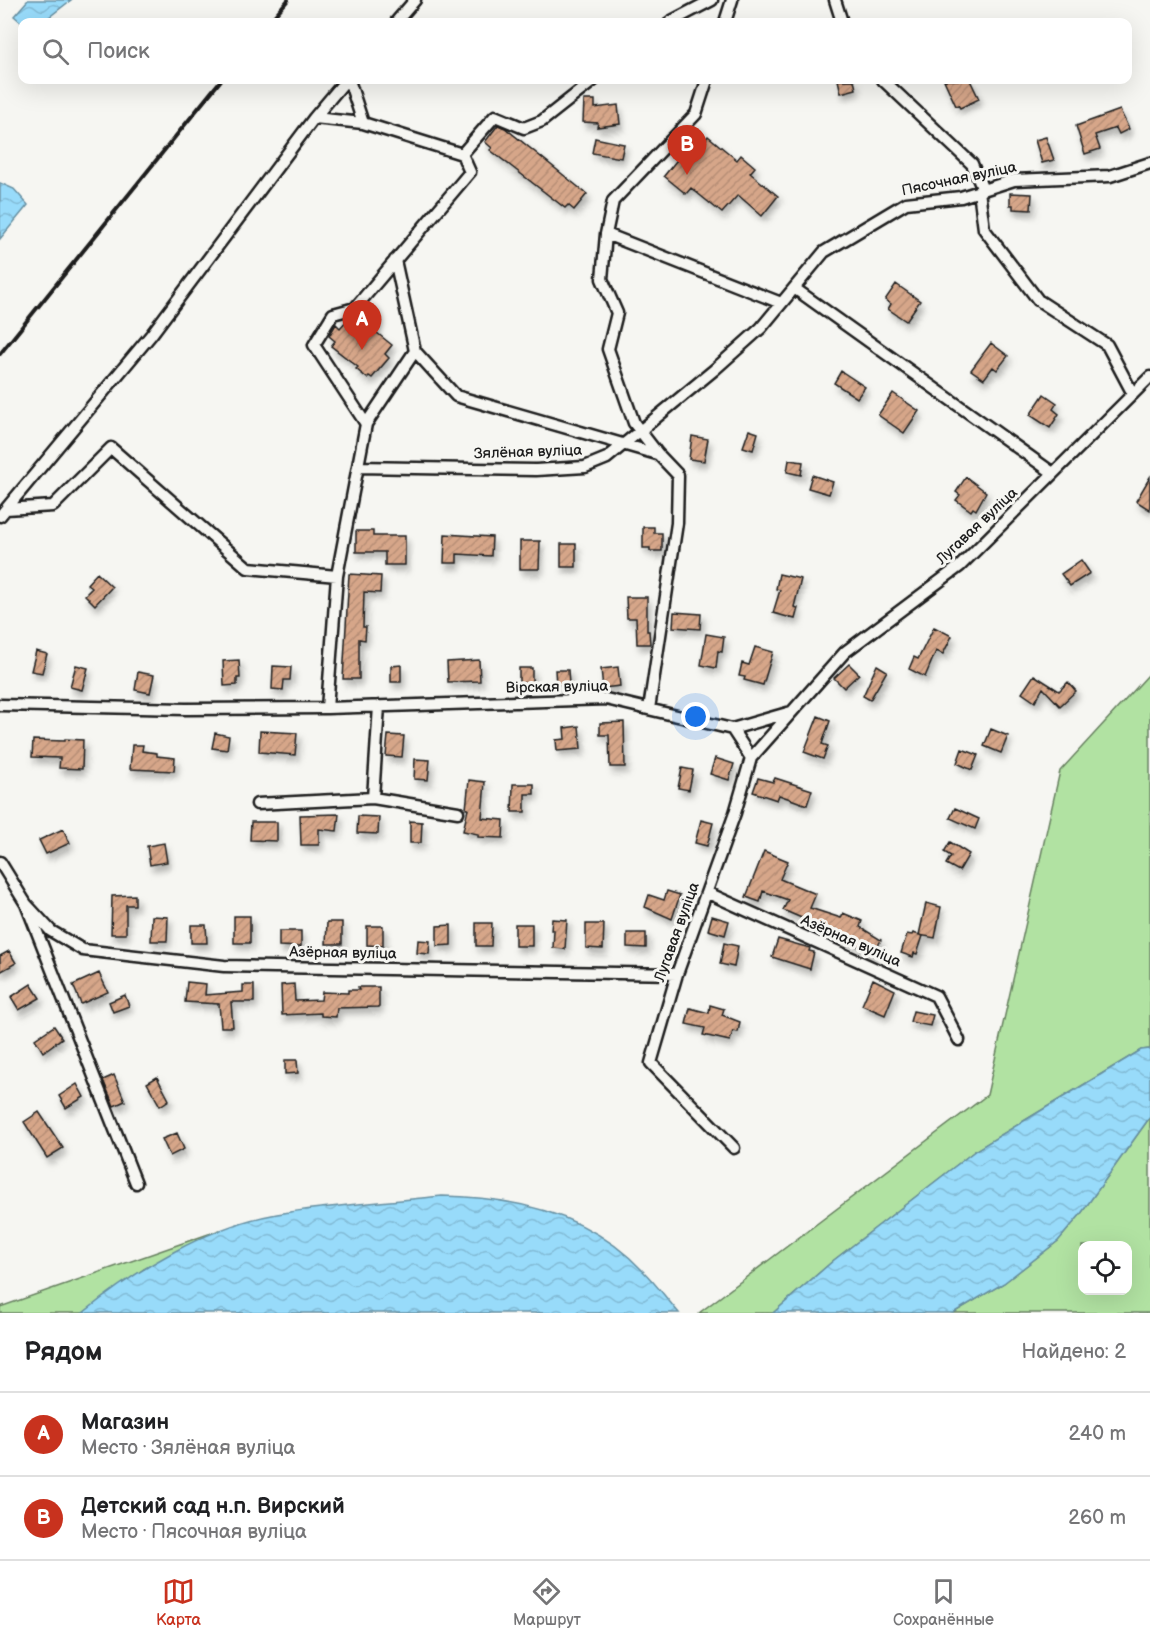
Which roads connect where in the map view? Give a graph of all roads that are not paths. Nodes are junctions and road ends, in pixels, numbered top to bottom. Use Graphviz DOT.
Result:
graph roads {
  1 [pos="415,0"];
  2 [pos="712,0"];
  3 [pos="732,0"];
  4 [pos="835,0"];
  5 [pos="399,18"];
  6 [pos="678,18"];
  7 [pos="726,18"];
  8 [pos="841,18"];
  9 [pos="344,84"];
  10 [pos="349,84"];
  11 [pos="589,84"];
  12 [pos="706,84"];
  13 [pos="887,84"];
  14 [pos="314,118"];
  15 [pos="363,123"];
  16 [pos="462,154"];
  17 [pos="1150,163"];
  18 [pos="981,191"];
  19 [pos="606,234"];
  20 [pos="395,260"];
  21 [pos="794,288"];
  22 [pos="781,303"];
  23 [pos="415,351"];
  24 [pos="1150,377"];
  25 [pos="1133,394"];
  26 [pos="366,424"];
  27 [pos="640,430"];
  28 [pos="623,444"];
  29 [pos="658,454"];
  30 [pos="358,467"];
  31 [pos="1053,473"];
  32 [pos="3,512"];
  33 [pos="337,576"];
  34 [pos="0,705"];
  35 [pos="379,706"];
  36 [pos="327,708"];
  37 [pos="649,709"];
  38 [pos="792,711"];
  39 [pos="732,729"];
  40 [pos="751,758"];
  41 [pos="373,798"];
  42 [pos="256,804"];
  43 [pos="458,812"];
  44 [pos="0,862"];
  45 [pos="708,893"];
  46 [pos="26,904"];
  47 [pos="677,974"];
  48 [pos="958,1041"];
  49 [pos="734,1148"];
  50 [pos="136,1183"];
  1 -- 5 [label="street"];
  2 -- 6 [label="street"];
  3 -- 7 [label="street"];
  4 -- 8 [label="street"];
  9 -- 14 [label="street"];
  10 -- 15 [label="street"];
  11 -- 16 [label="street"];
  12 -- 19 [label="street"];
  13 -- 18 [label="street"];
  14 -- 15 [label="street"];
  14 -- 32 [label="street"];
  15 -- 16 [label="street"];
  16 -- 20 [label="street"];
  17 -- 18 [label="street, Пясочная вуліца"];
  18 -- 21 [label="street, Пясочная вуліца"];
  18 -- 25 [label="street"];
  19 -- 22 [label="street"];
  19 -- 27 [label="street"];
  20 -- 23 [label="street"];
  20 -- 26 [label="street"];
  21 -- 22 [label="street, Пясочная вуліца"];
  21 -- 31 [label="street"];
  22 -- 27 [label="street, Зялёная вуліца"];
  23 -- 26 [label="street"];
  23 -- 28 [label="street"];
  24 -- 25 [label="street, Лугавая вуліца"];
  25 -- 31 [label="street, Лугавая вуліца"];
  26 -- 30 [label="street"];
  27 -- 28 [label="street, Зялёная вуліца"];
  27 -- 29 [label="street"];
  28 -- 29 [label="street"];
  28 -- 30 [label="street, Зялёная вуліца"];
  29 -- 37 [label="street"];
  30 -- 33 [label="street"];
  31 -- 38 [label="street, Лугавая вуліца"];
  32 -- 33 [label="street"];
  33 -- 36 [label="street"];
  34 -- 36 [label="street, Вірская вуліца"];
  35 -- 36 [label="street, Вірская вуліца"];
  35 -- 37 [label="street, Вірская вуліца"];
  35 -- 41 [label="street"];
  37 -- 39 [label="street, Вірская вуліца"];
  38 -- 39 [label="street"];
  38 -- 40 [label="street, Лугавая вуліца"];
  39 -- 40 [label="street"];
  40 -- 45 [label="street, Лугавая вуліца"];
  41 -- 42 [label="street"];
  41 -- 43 [label="street"];
  44 -- 46 [label="street, Азёрная вуліца"];
  45 -- 47 [label="street, Лугавая вуліца"];
  45 -- 48 [label="street, Азёрная вуліца"];
  46 -- 47 [label="street, Азёрная вуліца"];
  46 -- 50 [label="street, Азёрная вуліца"];
  47 -- 49 [label="street, Лугавая вуліца"];
}
